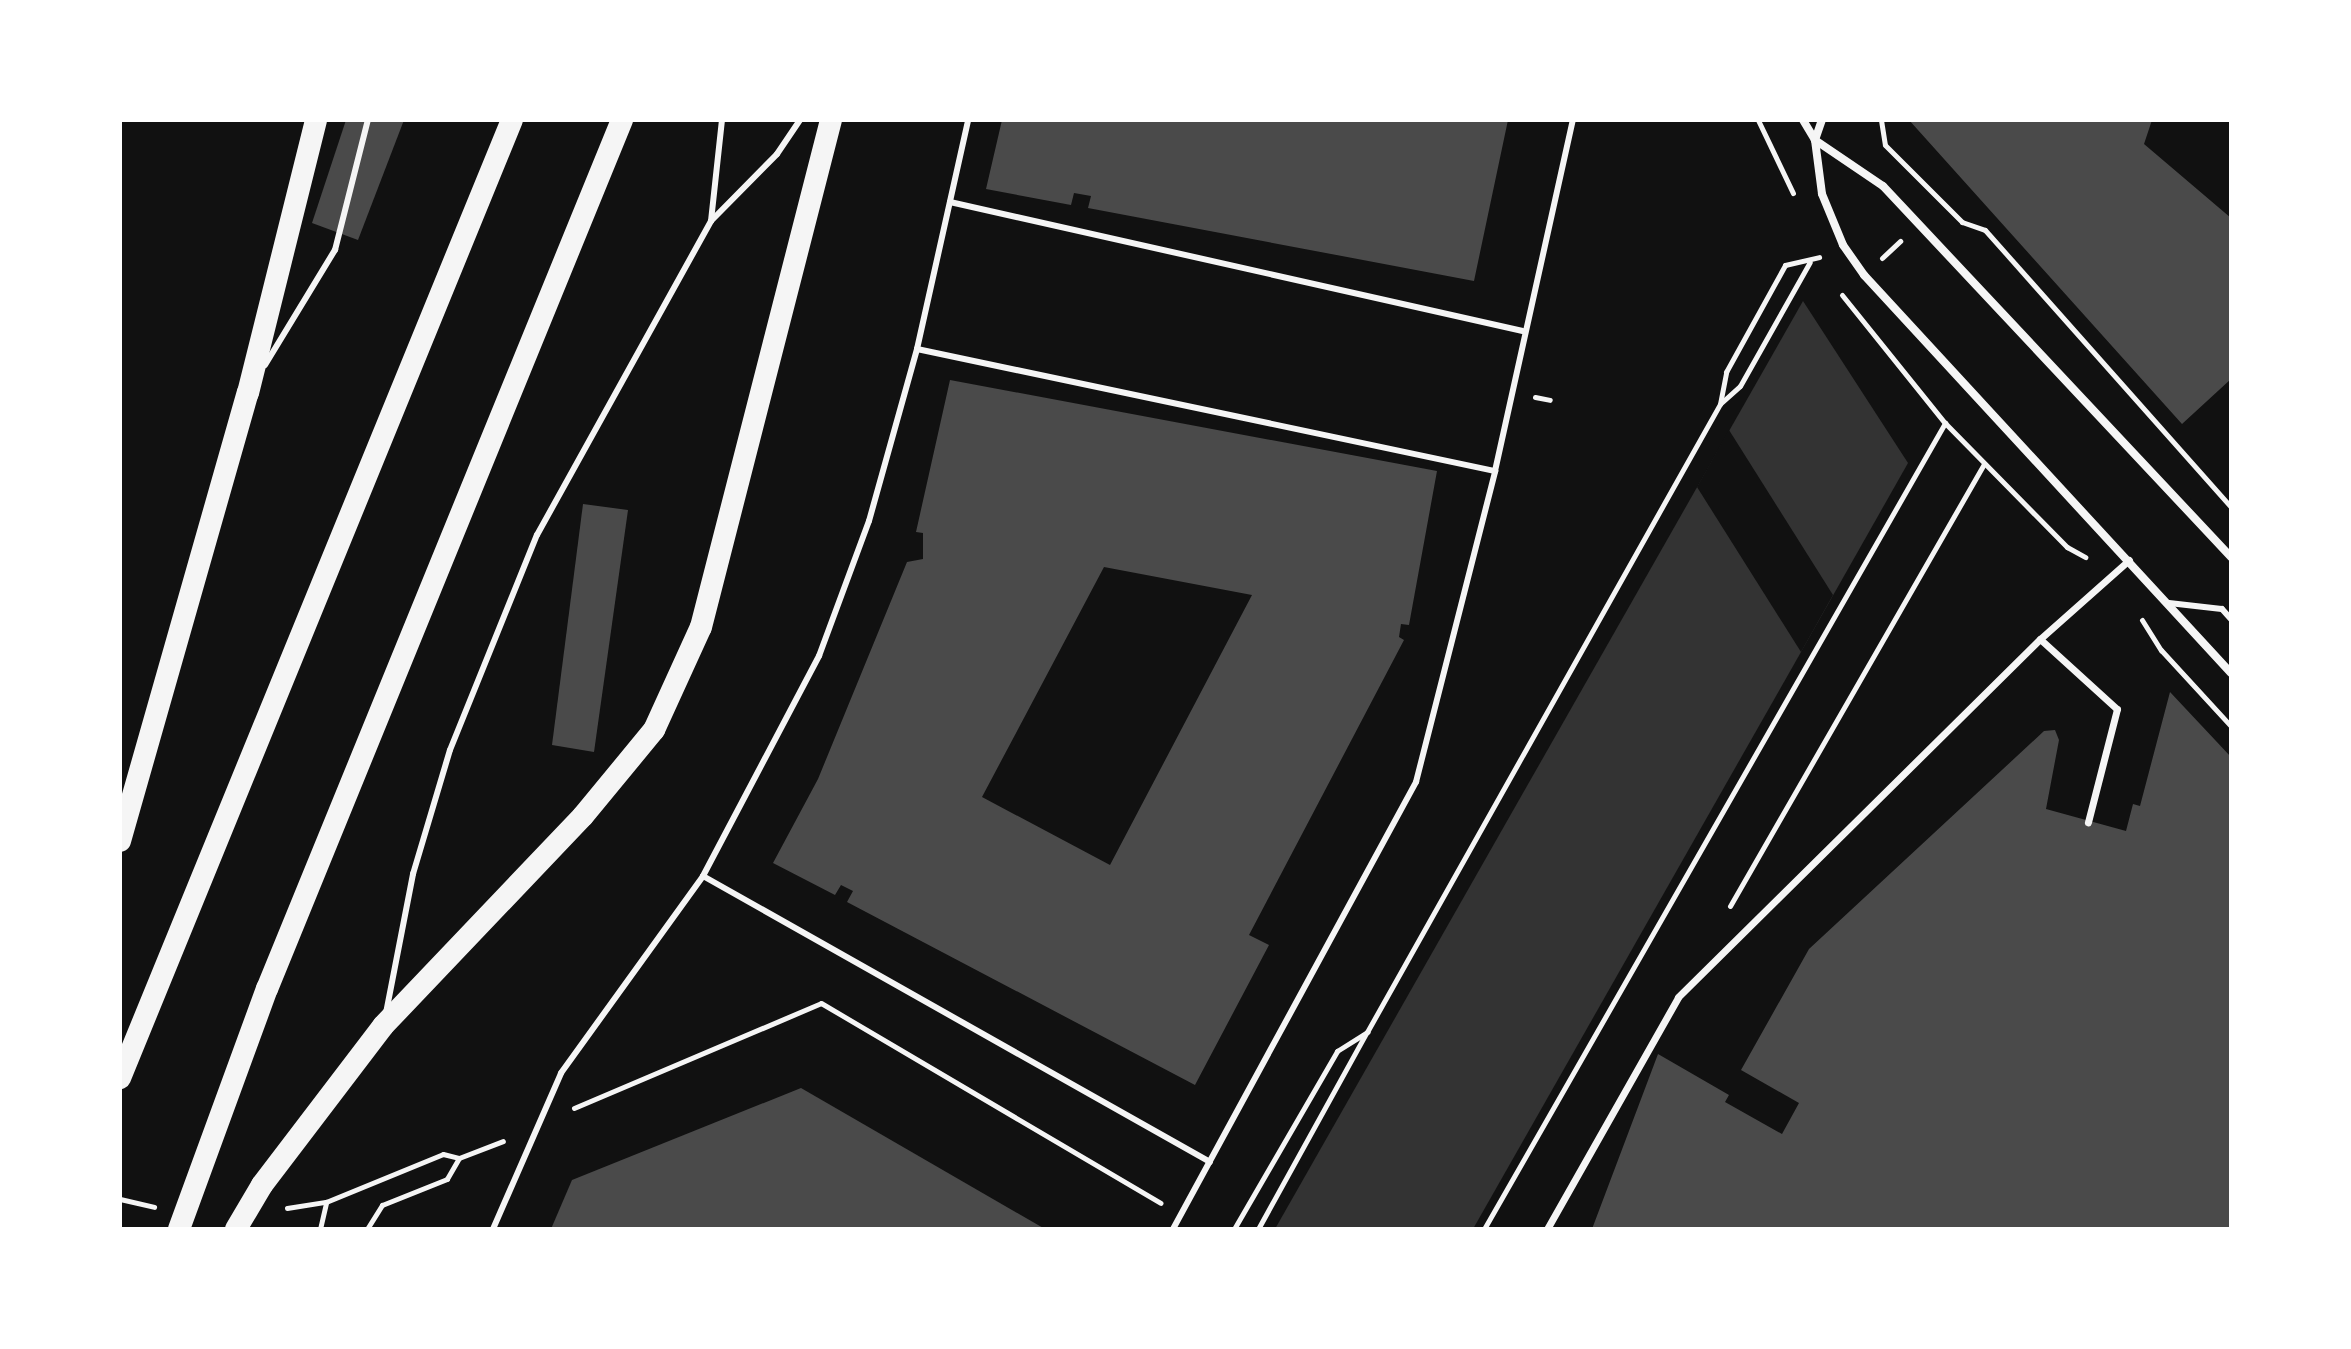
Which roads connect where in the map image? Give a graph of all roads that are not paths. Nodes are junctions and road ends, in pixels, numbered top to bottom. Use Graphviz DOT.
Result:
graph roads {
  1 [pos="316,120"];
  2 [pos="368,120"];
  3 [pos="512,120"];
  4 [pos="622,120"];
  5 [pos="722,120"];
  6 [pos="800,120"];
  7 [pos="831,120"];
  8 [pos="968,120"];
  9 [pos="1573,120"];
  10 [pos="1803,120"];
  11 [pos="1822,120"];
  12 [pos="1815,140"];
  13 [pos="950,202"];
  14 [pos="711,221"];
  15 [pos="1523,331"];
  16 [pos="917,349"];
  17 [pos="248,393"];
  18 [pos="1495,471"];
  19 [pos="2231,557"];
  20 [pos="2129,560"];
  21 [pos="2169,603"];
  22 [pos="2231,619"];
  23 [pos="2040,639"];
  24 [pos="2231,673"];
  25 [pos="2088,822"];
  26 [pos="120,841"];
  27 [pos="703,876"];
  28 [pos="383,1026"];
  29 [pos="120,1078"];
  30 [pos="1210,1162"];
  31 [pos="179,1229"];
  32 [pos="236,1229"];
  33 [pos="493,1229"];
  34 [pos="1173,1229"];
  35 [pos="1547,1229"];
  1 -- 17 [label="highway"];
  2 -- 17 [label="lane"];
  3 -- 29 [label="highway"];
  4 -- 31 [label="highway"];
  5 -- 14 [label="lane"];
  6 -- 14 [label="lane"];
  7 -- 28 [label="highway"];
  8 -- 13 [label="lane"];
  9 -- 15 [label="lane"];
  10 -- 12 [label="street"];
  11 -- 12 [label="street"];
  12 -- 19 [label="street"];
  12 -- 20 [label="street"];
  13 -- 15 [label="lane"];
  13 -- 16 [label="lane"];
  14 -- 28 [label="lane"];
  15 -- 18 [label="lane"];
  16 -- 18 [label="lane"];
  16 -- 27 [label="lane"];
  17 -- 26 [label="highway"];
  18 -- 30 [label="lane"];
  20 -- 21 [label="street"];
  20 -- 23 [label="street"];
  21 -- 22 [label="lane"];
  21 -- 24 [label="street"];
  23 -- 25 [label="street"];
  23 -- 35 [label="street"];
  27 -- 30 [label="lane"];
  27 -- 33 [label="lane"];
  28 -- 32 [label="highway"];
  30 -- 34 [label="lane"];
}
